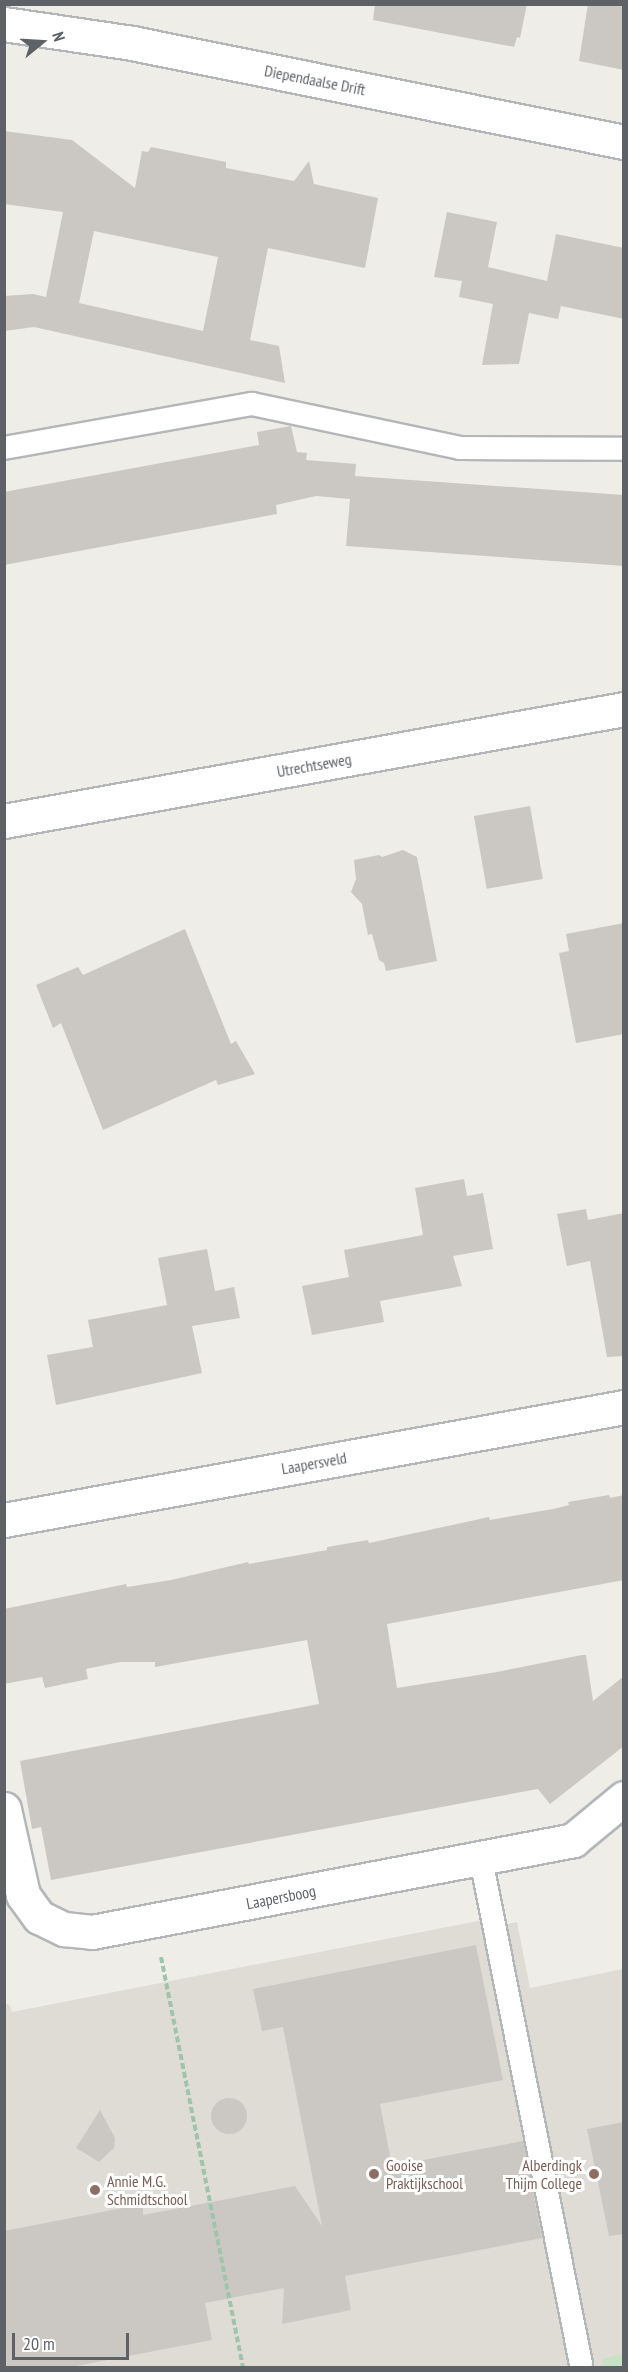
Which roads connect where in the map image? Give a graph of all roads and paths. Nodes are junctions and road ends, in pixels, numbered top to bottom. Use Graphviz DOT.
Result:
graph roads {
  1 [pos="4,24"];
  2 [pos="624,142"];
  3 [pos="4,448"];
  4 [pos="624,449"];
  5 [pos="624,709"];
  6 [pos="4,822"];
  7 [pos="624,1407"];
  8 [pos="4,1520"];
  9 [pos="624,1798"];
  10 [pos="4,1809"];
  11 [pos="481,1859"];
  12 [pos="153,1921"];
  13 [pos="581,2364"];
  14 [pos="243,2367"];
  1 -- 2 [label="street, Diependaalse Drift"];
  3 -- 4 [label="lane"];
  5 -- 6 [label="street, Utrechtseweg"];
  7 -- 8 [label="street, Laapersveld"];
  9 -- 11 [label="street, Laapersboog"];
  10 -- 12 [label="street, Laapersboog"];
  11 -- 12 [label="street, Laapersboog"];
  11 -- 13 [label="lane"];
  12 -- 14 [label="path"];
}
